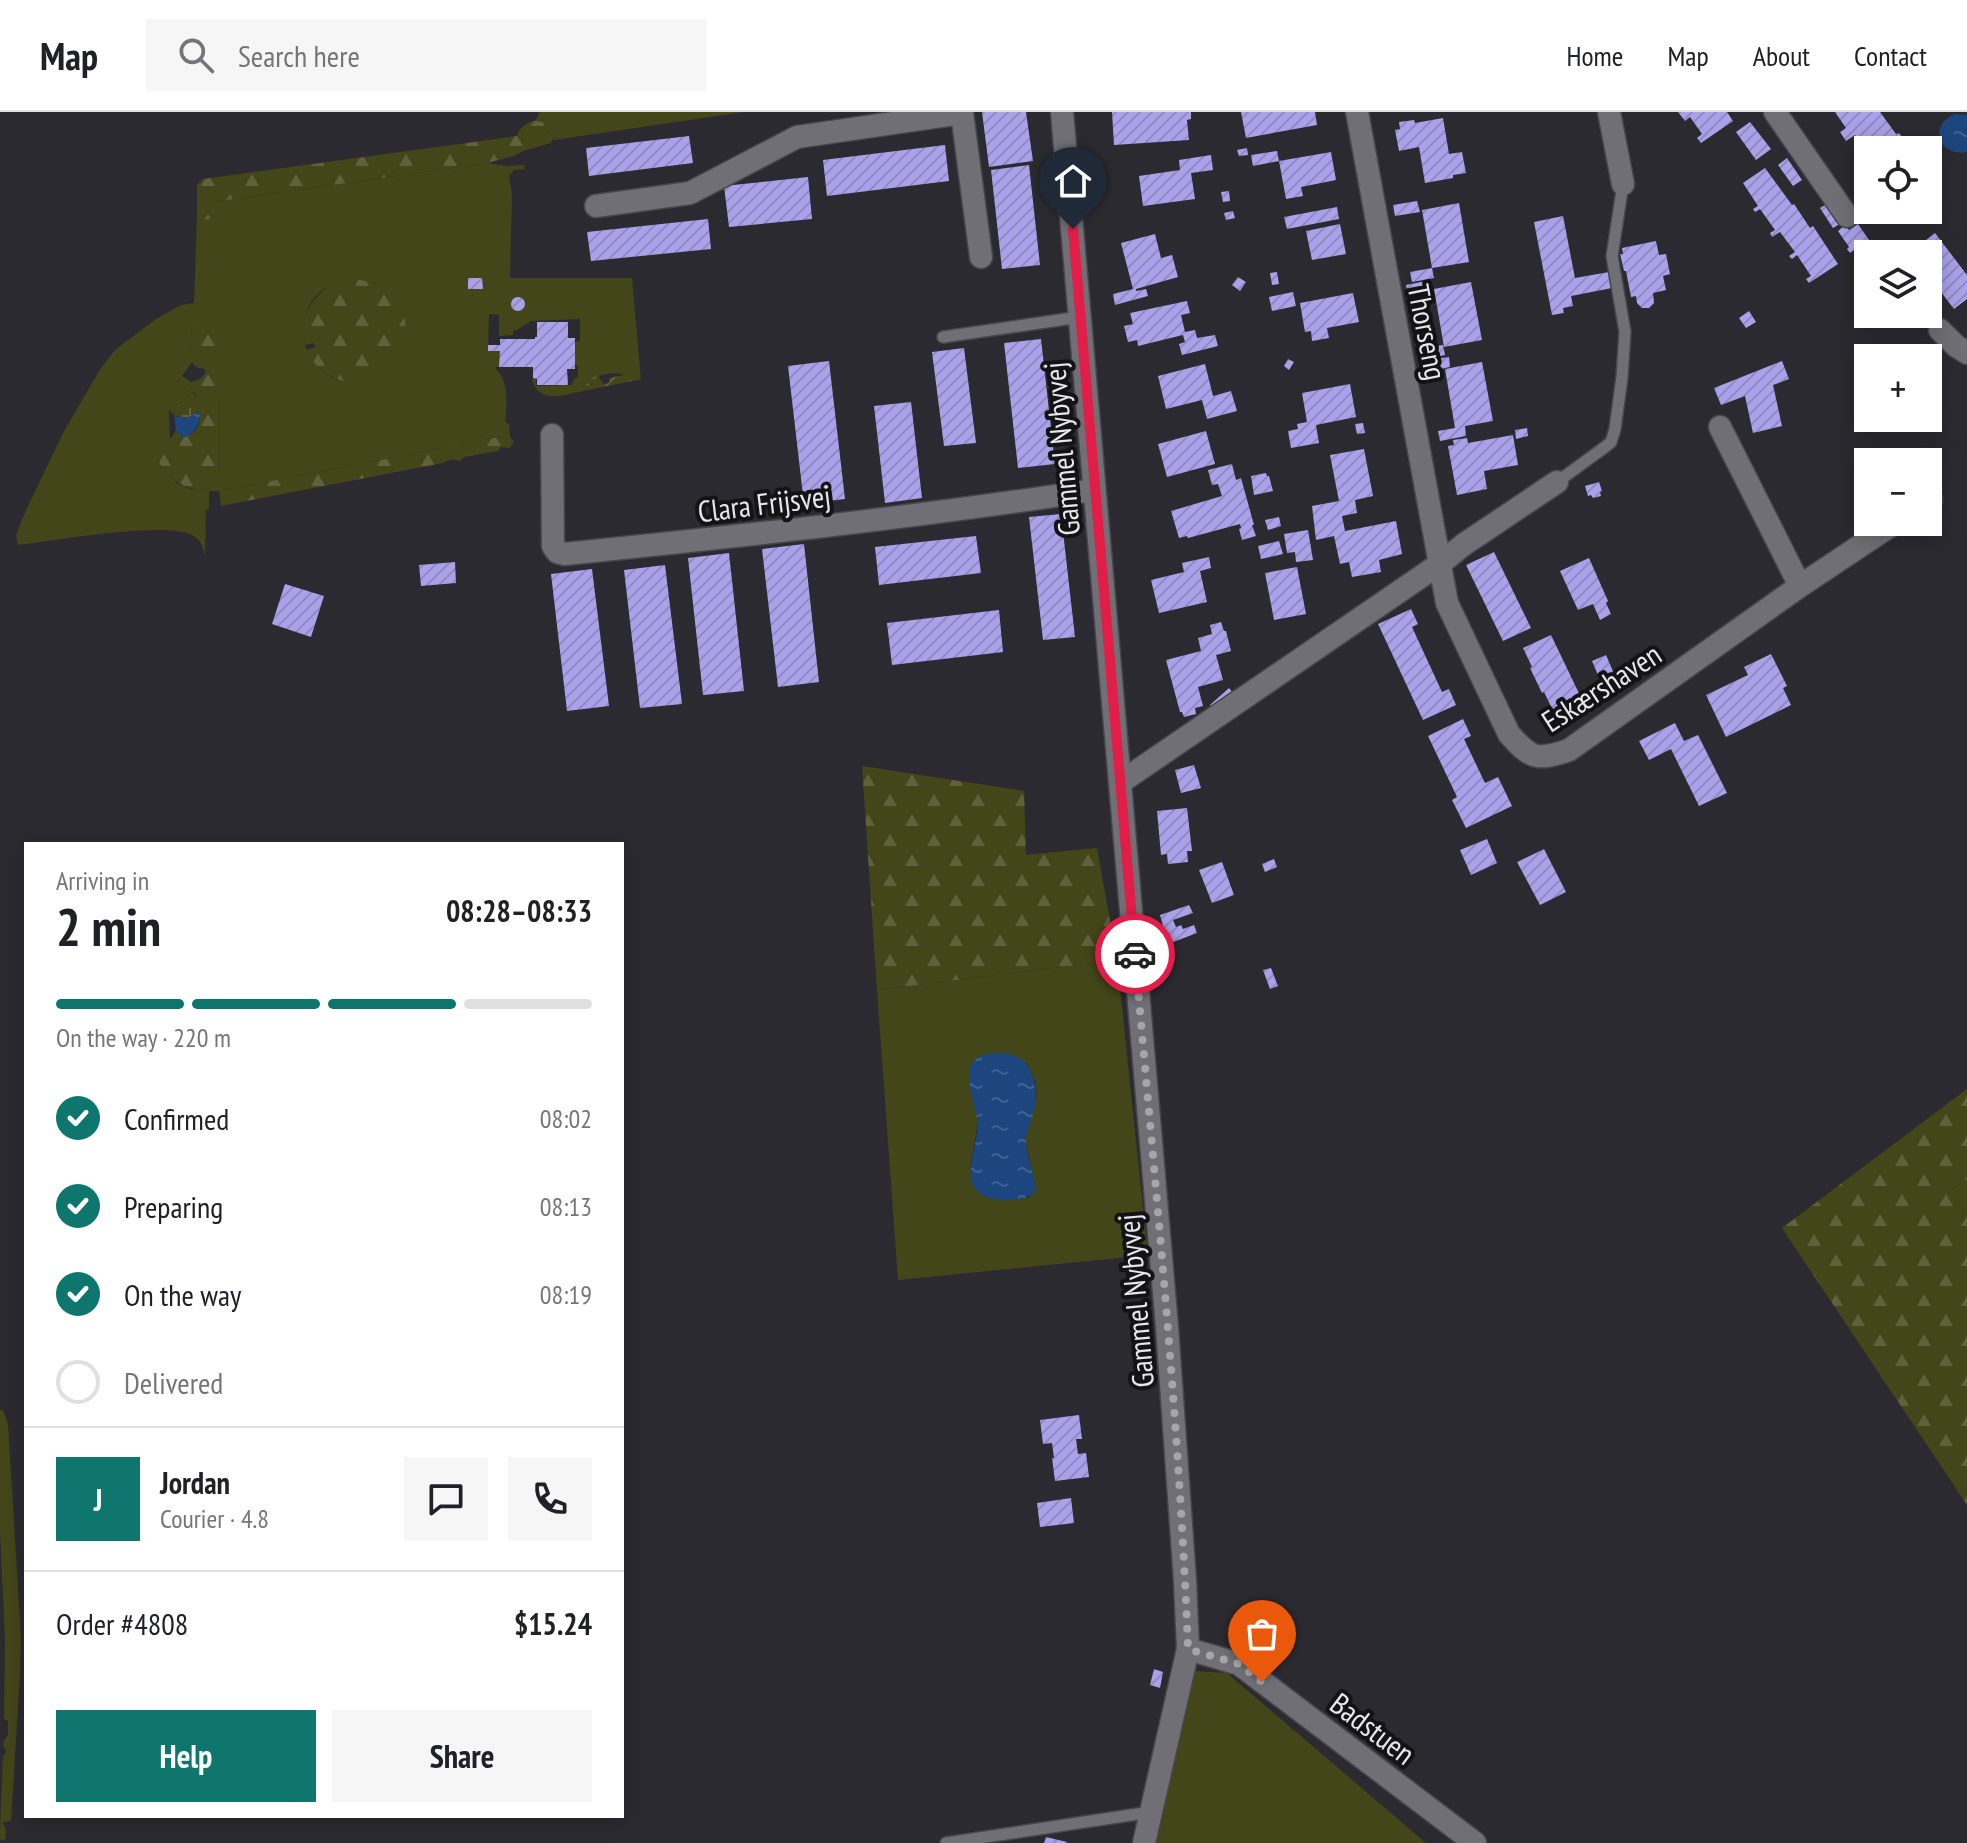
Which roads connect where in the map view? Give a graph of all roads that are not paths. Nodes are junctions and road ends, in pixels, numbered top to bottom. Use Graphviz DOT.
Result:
graph roads {
  1 [pos="1062,112"];
  2 [pos="1357,112"];
  3 [pos="1609,112"];
  4 [pos="1775,112"];
  5 [pos="915,115"];
  6 [pos="1623,184"];
  7 [pos="596,206"];
  8 [pos="1847,216"];
  9 [pos="981,257"];
  10 [pos="1080,317"];
  11 [pos="1940,330"];
  12 [pos="943,337"];
  13 [pos="1967,353"];
  14 [pos="1720,427"];
  15 [pos="552,435"];
  16 [pos="1557,482"];
  17 [pos="1094,490"];
  18 [pos="1875,536"];
  19 [pos="1441,563"];
  20 [pos="1800,586"];
  21 [pos="1121,782"];
  22 [pos="1188,1649"];
  23 [pos="1152,1812"];
  24 [pos="946,1843"];
  25 [pos="1144,1843"];
  26 [pos="1475,1843"];
  1 -- 10 [label="street, Gammel Nybyvej"];
  2 -- 19 [label="street, Thorseng"];
  3 -- 6 [label="street"];
  4 -- 8 [label="street"];
  5 -- 7 [label="street"];
  5 -- 9 [label="street"];
  6 -- 16 [label="lane"];
  10 -- 12 [label="lane"];
  10 -- 17 [label="street, Gammel Nybyvej"];
  11 -- 13 [label="street"];
  14 -- 20 [label="street"];
  15 -- 17 [label="street, Clara Frijsvej"];
  16 -- 19 [label="street"];
  17 -- 21 [label="street, Gammel Nybyvej"];
  18 -- 20 [label="street, Eskærshaven"];
  19 -- 20 [label="street, Eskærshaven"];
  19 -- 21 [label="street"];
  21 -- 22 [label="street, Gammel Nybyvej"];
  22 -- 23 [label="street, Gammel Nybyvej"];
  22 -- 26 [label="street, Badstuen"];
  23 -- 24 [label="lane"];
  23 -- 25 [label="street, Gammel Nybyvej"];
}
